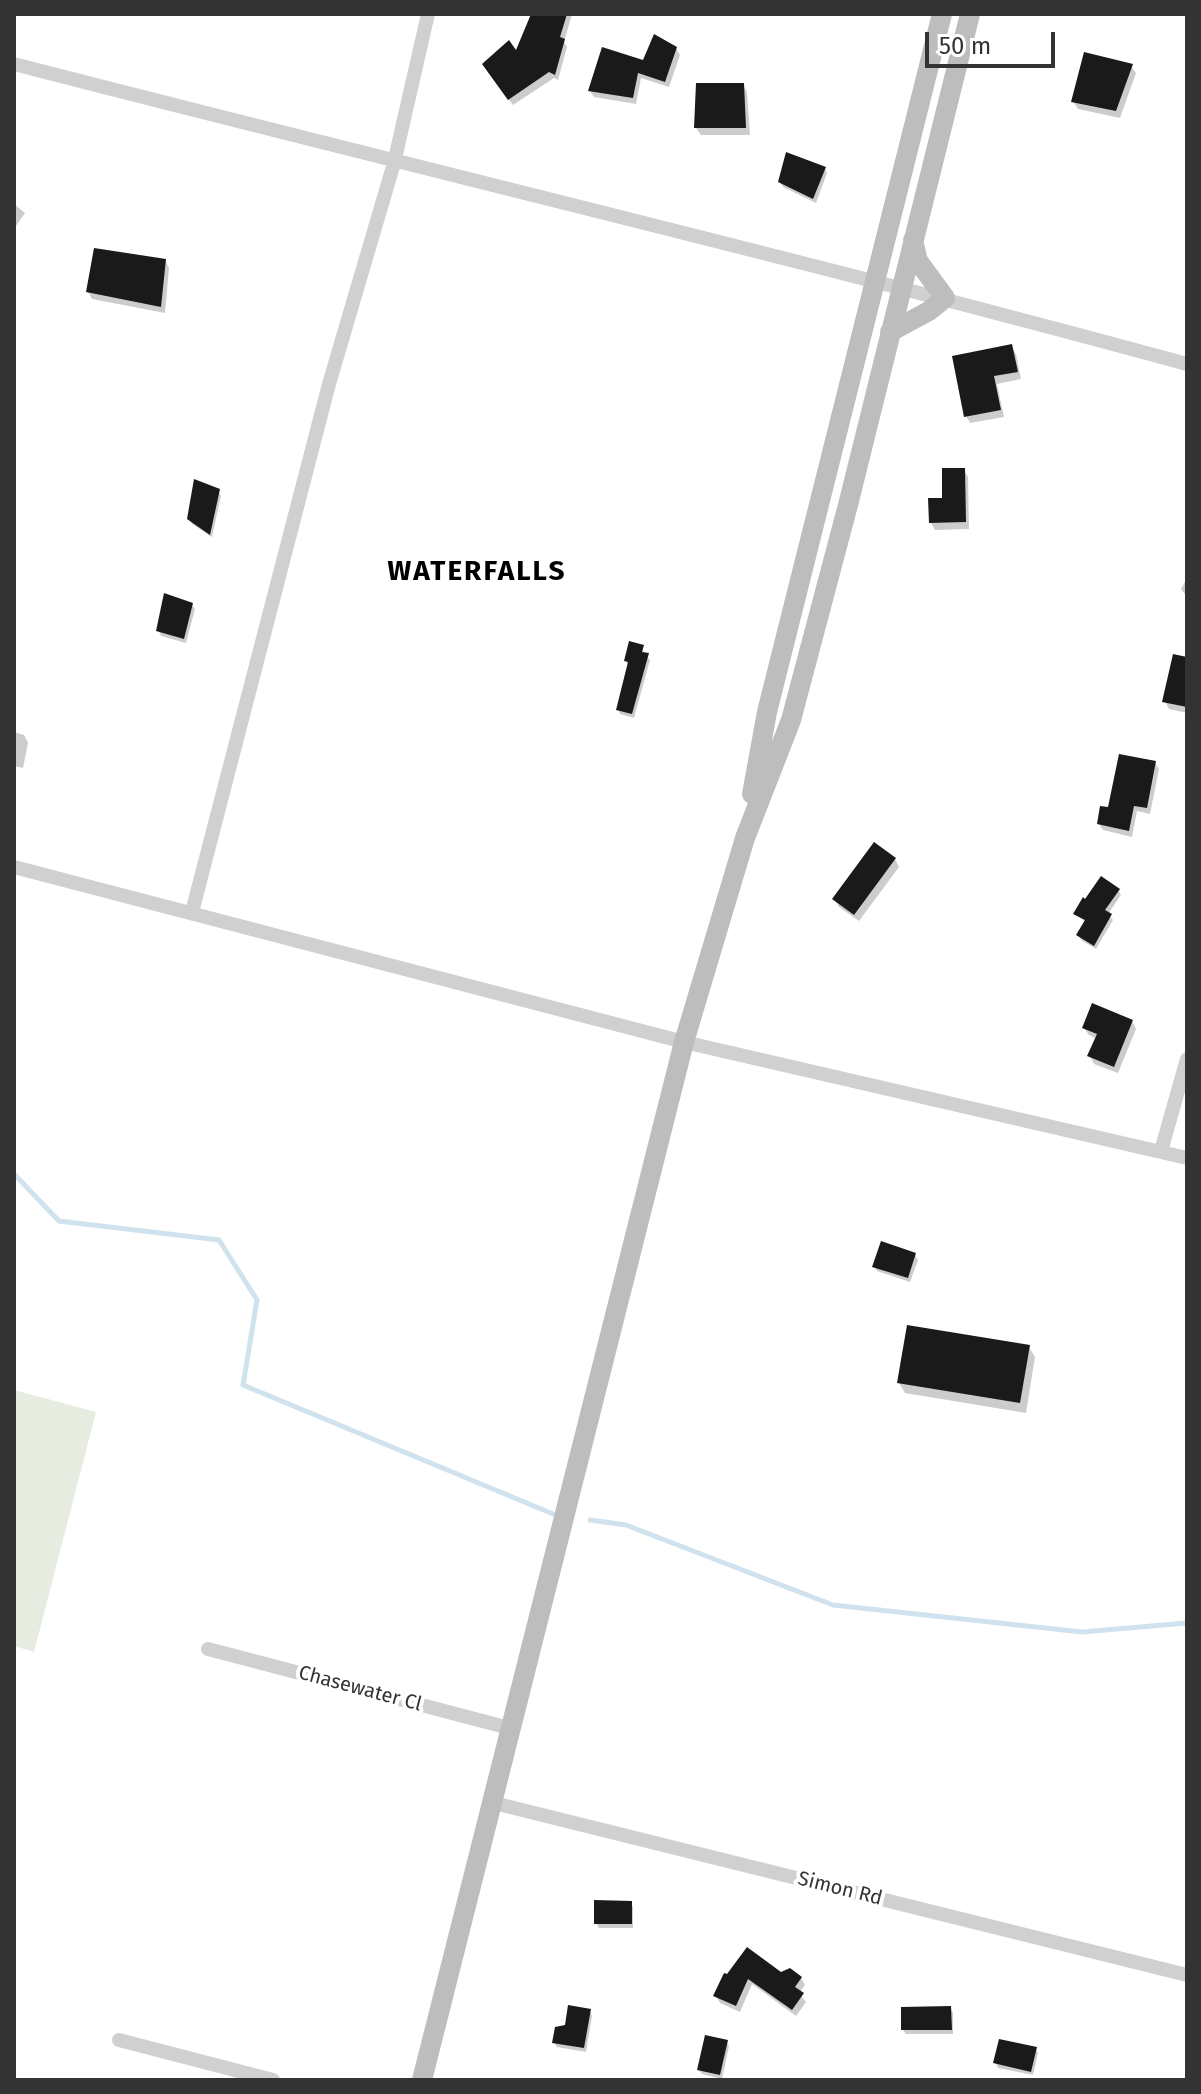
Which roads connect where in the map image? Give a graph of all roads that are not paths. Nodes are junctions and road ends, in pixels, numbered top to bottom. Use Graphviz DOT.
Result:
graph roads {
  1 [pos="428,14"];
  2 [pos="942,14"];
  3 [pos="970,14"];
  4 [pos="14,64"];
  5 [pos="394,163"];
  6 [pos="913,239"];
  7 [pos="875,281"];
  8 [pos="901,287"];
  9 [pos="945,298"];
  10 [pos="890,332"];
  11 [pos="1187,364"];
  12 [pos="745,838"];
  13 [pos="14,867"];
  14 [pos="192,912"];
  15 [pos="684,1042"];
  16 [pos="1187,1059"];
  17 [pos="1161,1151"];
  18 [pos="1187,1158"];
  19 [pos="208,1649"];
  20 [pos="513,1729"];
  21 [pos="494,1803"];
  22 [pos="1187,1975"];
  23 [pos="119,2040"];
  24 [pos="273,2080"];
  25 [pos="422,2080"];
  1 -- 5 [label="street"];
  2 -- 7 [label="street"];
  3 -- 6 [label="street"];
  4 -- 5 [label="street"];
  5 -- 7 [label="street"];
  5 -- 14 [label="street"];
  6 -- 8 [label="street"];
  6 -- 9 [label="street"];
  7 -- 8 [label="street"];
  7 -- 12 [label="street"];
  8 -- 9 [label="street"];
  8 -- 10 [label="street"];
  9 -- 10 [label="street"];
  9 -- 11 [label="street"];
  10 -- 12 [label="street"];
  12 -- 15 [label="street"];
  13 -- 14 [label="street"];
  14 -- 15 [label="street"];
  15 -- 17 [label="street"];
  15 -- 20 [label="street"];
  16 -- 17 [label="street"];
  17 -- 18 [label="street"];
  19 -- 20 [label="street, Chasewater Cl"];
  20 -- 21 [label="street"];
  21 -- 22 [label="street, Simon Rd"];
  21 -- 25 [label="street"];
  23 -- 24 [label="street"];
}
